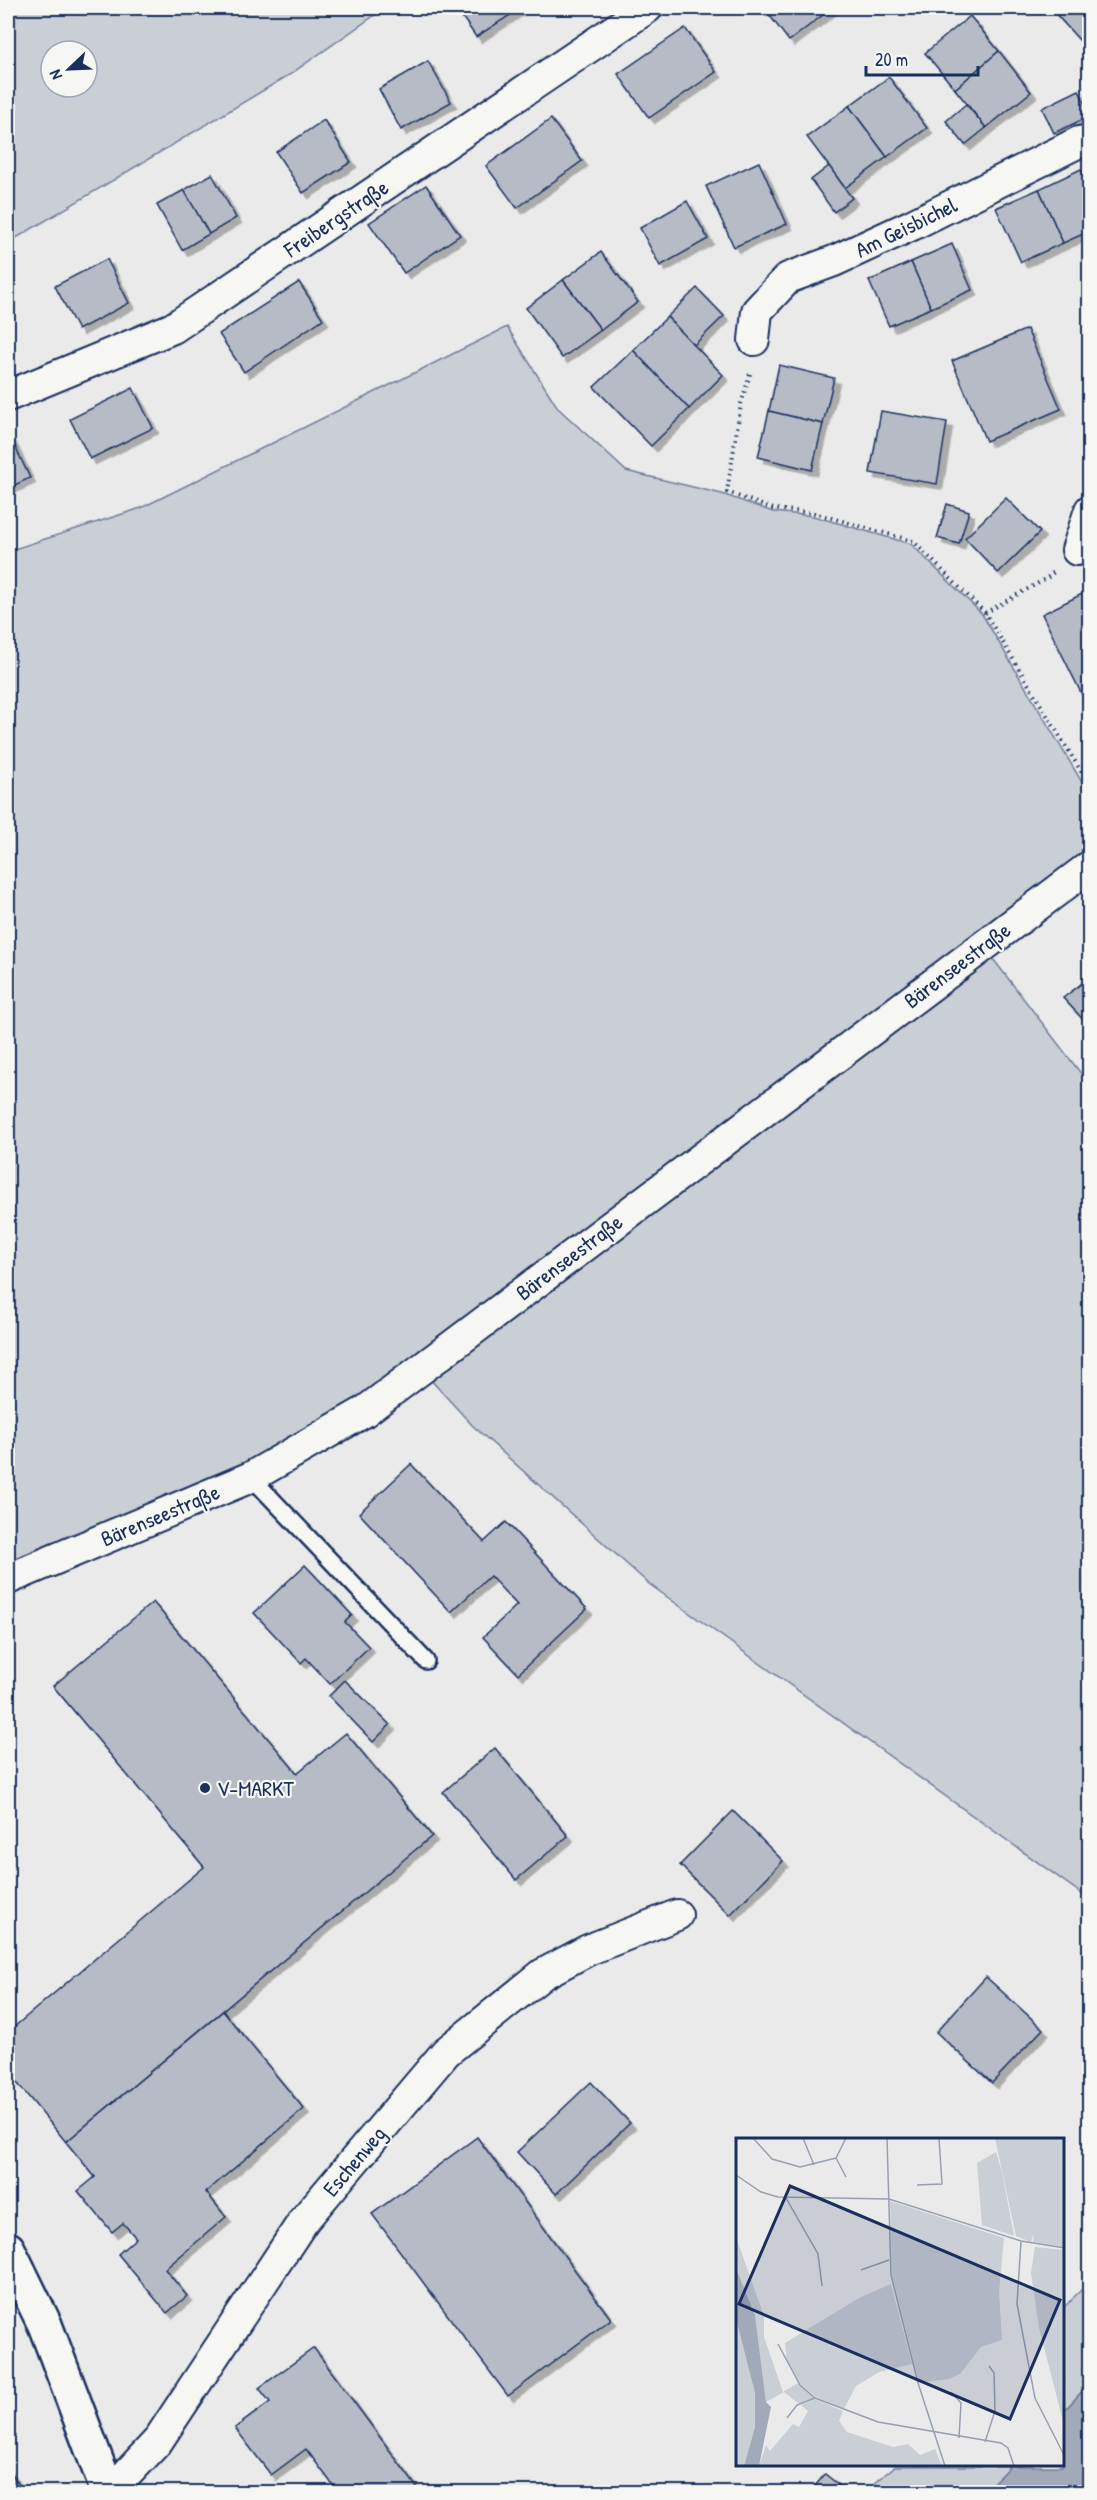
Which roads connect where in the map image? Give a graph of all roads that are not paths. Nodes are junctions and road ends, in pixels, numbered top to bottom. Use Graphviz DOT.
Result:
graph roads {
  1 [pos="647,8"];
  2 [pos="1089,140"];
  3 [pos="754,340"];
  4 [pos="8,396"];
  5 [pos="1089,510"];
  6 [pos="1077,550"];
  7 [pos="1089,866"];
  8 [pos="251,1477"];
  9 [pos="8,1579"];
  10 [pos="426,1661"];
  11 [pos="677,1916"];
  12 [pos="8,2249"];
  13 [pos="109,2493"];
  1 -- 4 [label="street, Freibergstraße"];
  2 -- 3 [label="street, Am Geisbichel"];
  5 -- 6 [label="street"];
  7 -- 8 [label="street, Bärenseestraße"];
  8 -- 9 [label="street, Bärenseestraße"];
  8 -- 10 [label="lane"];
  11 -- 13 [label="street, Eschenweg"];
  12 -- 13 [label="street"];
}
